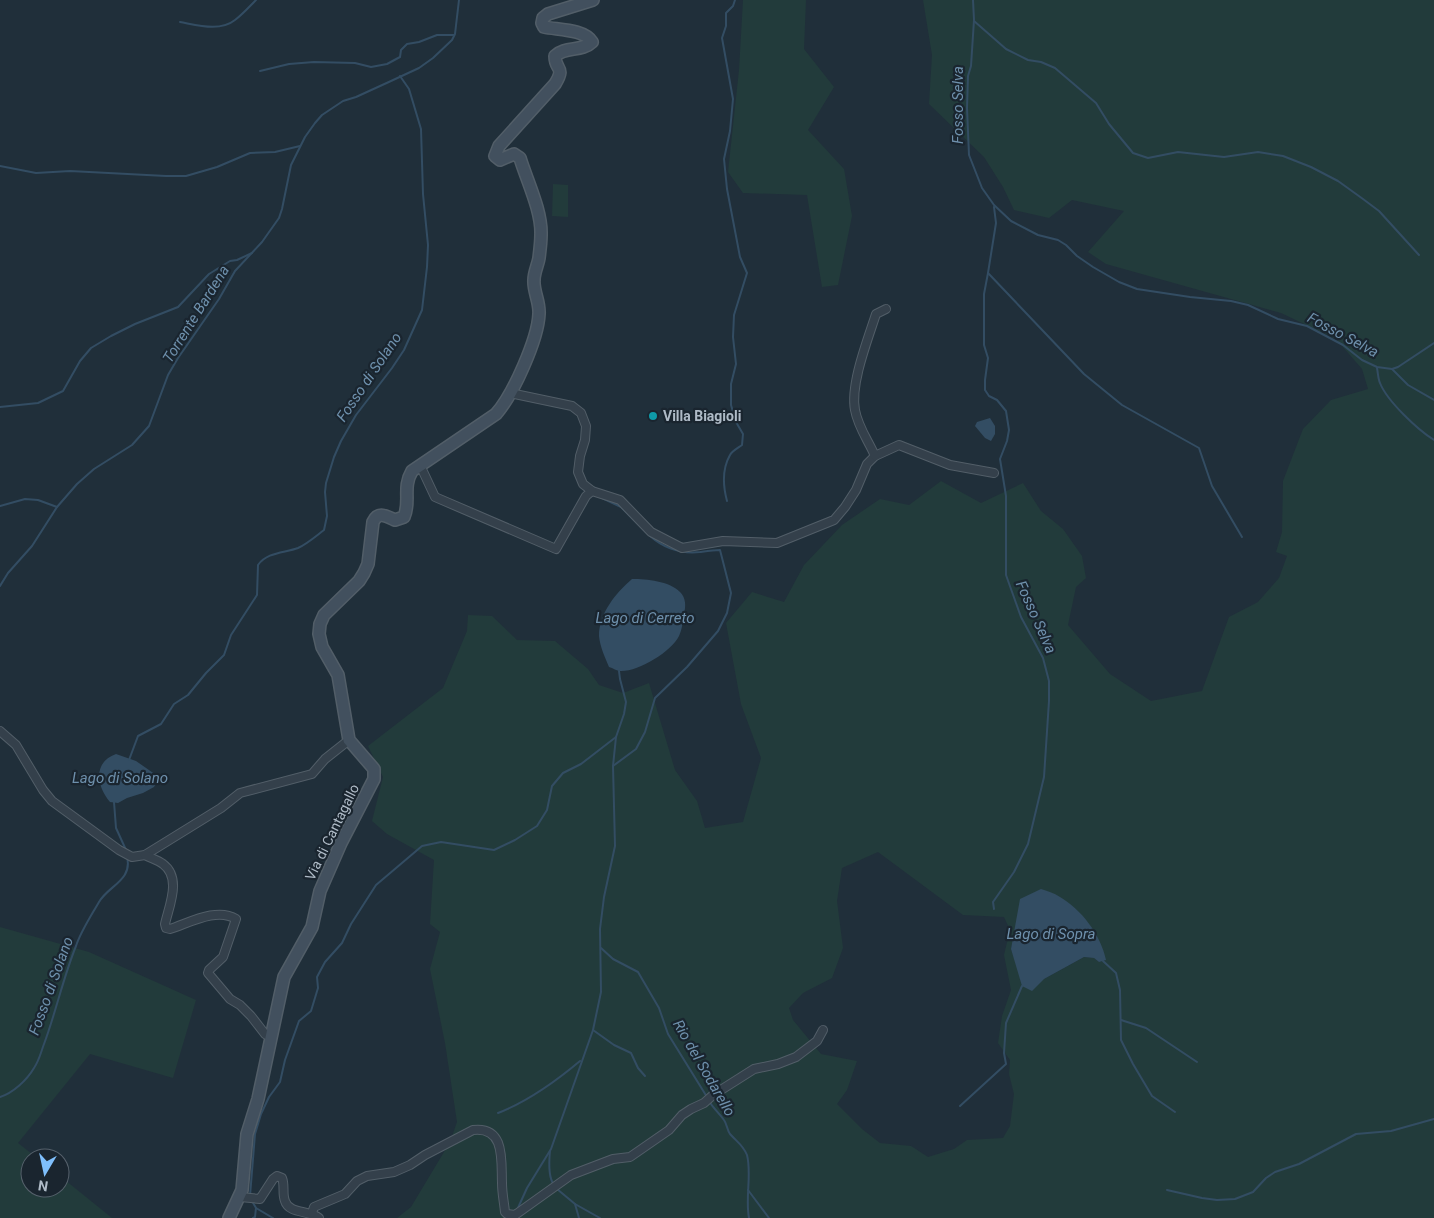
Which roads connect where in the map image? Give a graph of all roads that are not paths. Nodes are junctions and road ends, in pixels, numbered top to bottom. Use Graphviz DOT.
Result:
graph roads {
  1 [pos="593,0"];
  2 [pos="886,309"];
  3 [pos="510,393"];
  4 [pos="875,456"];
  5 [pos="420,465"];
  6 [pos="994,473"];
  7 [pos="592,491"];
  8 [pos="0,731"];
  9 [pos="349,740"];
  10 [pos="145,854"];
  11 [pos="823,1030"];
  12 [pos="270,1036"];
  13 [pos="244,1197"];
  14 [pos="316,1216"];
  15 [pos="229,1218"];
  1 -- 3 [label="street"];
  2 -- 4 [label="street"];
  3 -- 5 [label="street"];
  3 -- 7 [label="street"];
  4 -- 6 [label="street"];
  4 -- 7 [label="street"];
  5 -- 7 [label="street"];
  5 -- 9 [label="street"];
  8 -- 10 [label="street"];
  9 -- 10 [label="street"];
  9 -- 12 [label="street, Via di Cantagallo"];
  10 -- 12 [label="street"];
  11 -- 14 [label="street"];
  12 -- 13 [label="street, Via di Cantagallo"];
  13 -- 14 [label="street"];
  13 -- 15 [label="street, Via di Cantagallo"];
}
